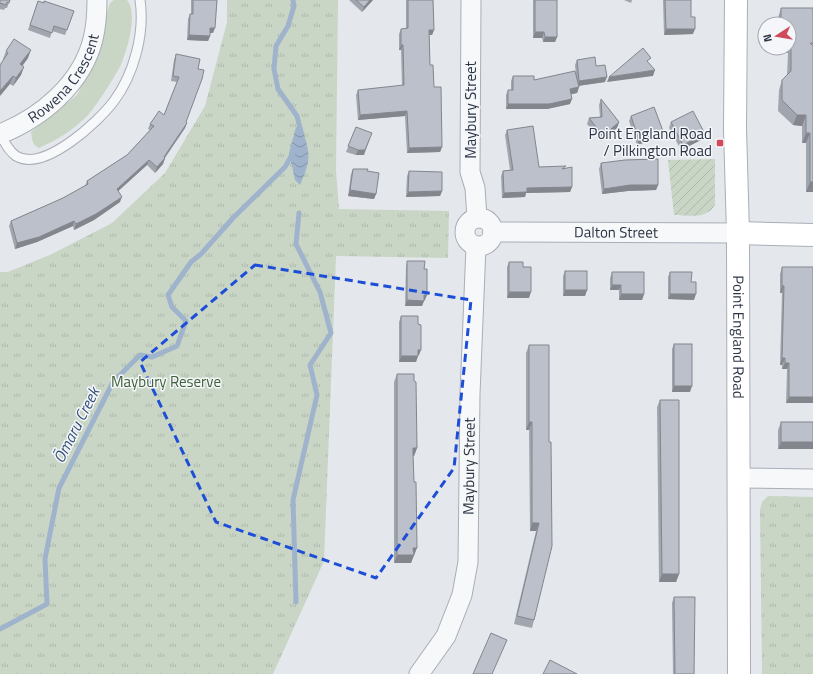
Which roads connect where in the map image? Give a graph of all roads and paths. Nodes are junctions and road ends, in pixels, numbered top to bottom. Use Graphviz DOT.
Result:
graph roads {
  1 [pos="97,0"];
  2 [pos="140,0"];
  3 [pos="471,0"];
  4 [pos="736,0"];
  5 [pos="0,134"];
  6 [pos="477,218"];
  7 [pos="493,232"];
  8 [pos="738,233"];
  9 [pos="813,235"];
  10 [pos="476,246"];
  11 [pos="738,478"];
  12 [pos="813,479"];
  13 [pos="419,674"];
  14 [pos="738,674"];
  1 -- 5 [label="street, Rowena Crescent"];
  2 -- 5 [label="lane"];
  3 -- 6 [label="street, Maybury Street"];
  4 -- 8 [label="street, Point England Road"];
  6 -- 7 [label="street"];
  6 -- 10 [label="street"];
  7 -- 8 [label="street, Dalton Street"];
  7 -- 10 [label="street"];
  8 -- 9 [label="street"];
  8 -- 11 [label="street, Point England Road"];
  10 -- 13 [label="street, Maybury Street"];
  11 -- 12 [label="street"];
  11 -- 14 [label="street, Point England Road"];
}
